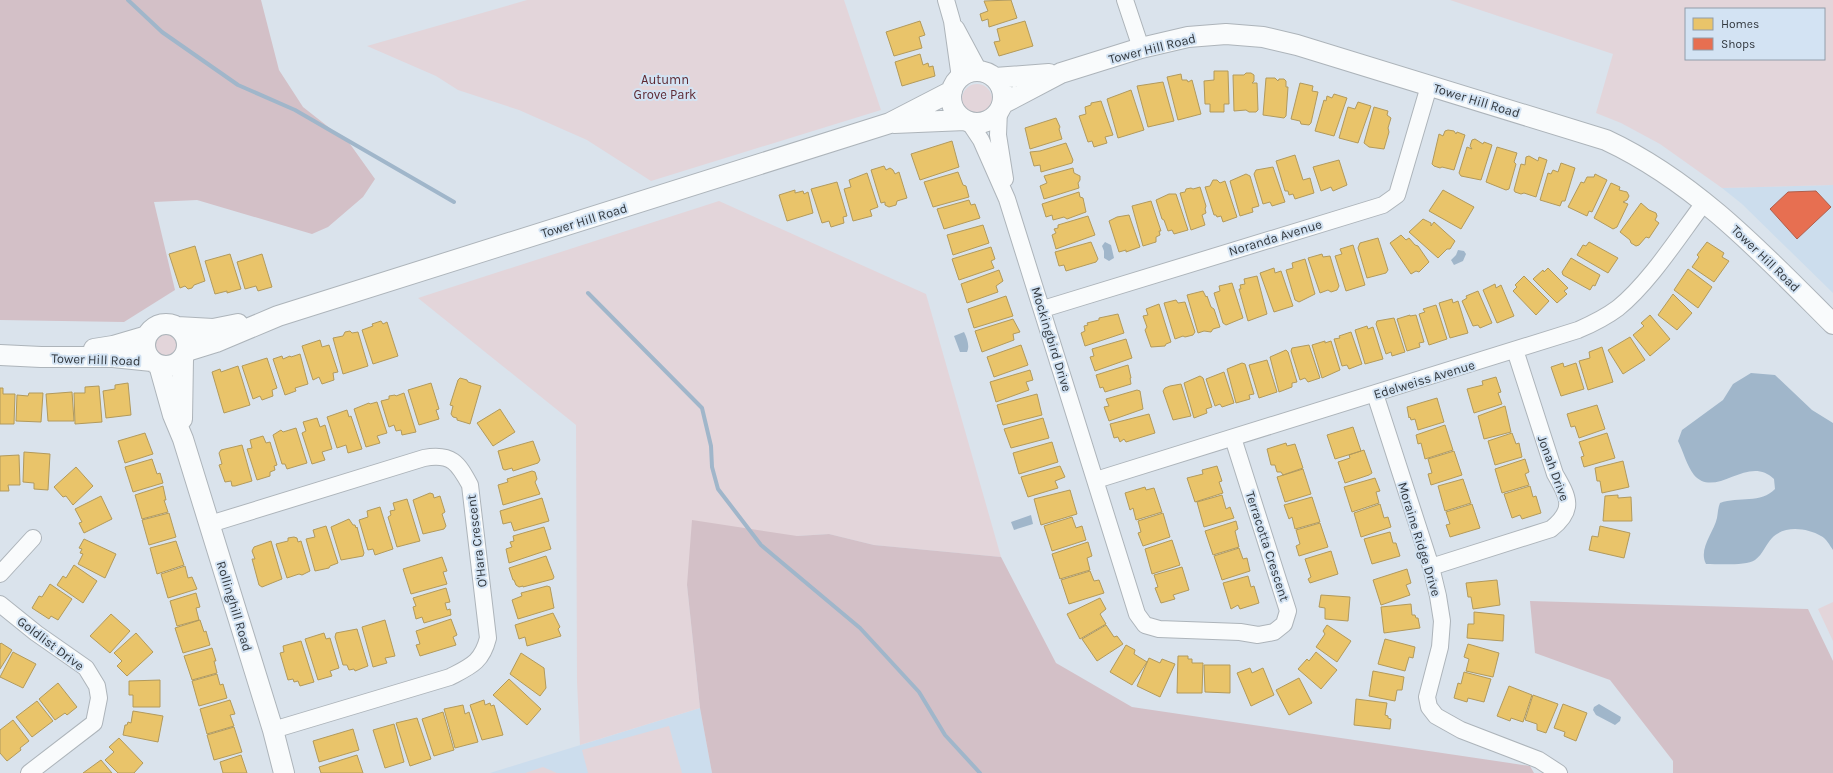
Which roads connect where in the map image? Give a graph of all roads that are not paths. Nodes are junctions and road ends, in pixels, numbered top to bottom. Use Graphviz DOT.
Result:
graph roads {
  1 [pos="946,0"];
  2 [pos="1125,0"];
  3 [pos="952,21"];
  4 [pos="1141,48"];
  5 [pos="1061,73"];
  6 [pos="987,74"];
  7 [pos="956,84"];
  8 [pos="1429,86"];
  9 [pos="1001,107"];
  10 [pos="967,121"];
  11 [pos="890,123"];
  12 [pos="1007,199"];
  13 [pos="1704,203"];
  14 [pos="1043,309"];
  15 [pos="278,316"];
  16 [pos="1833,324"];
  17 [pos="178,327"];
  18 [pos="147,336"];
  19 [pos="1515,350"];
  20 [pos="0,355"];
  21 [pos="185,355"];
  22 [pos="41,357"];
  23 [pos="155,363"];
  24 [pos="1375,394"];
  25 [pos="1233,438"];
  26 [pos="183,439"];
  27 [pos="1096,480"];
  28 [pos="210,524"];
  29 [pos="33,538"];
  30 [pos="1431,567"];
  31 [pos="0,574"];
  32 [pos="0,604"];
  33 [pos="273,730"];
  34 [pos="29,773"];
  35 [pos="284,773"];
  36 [pos="1559,773"];
  1 -- 3 [label="street"];
  2 -- 4 [label="street"];
  3 -- 6 [label="street"];
  3 -- 7 [label="street"];
  4 -- 5 [label="street, Tower Hill Road"];
  4 -- 8 [label="street, Tower Hill Road"];
  5 -- 6 [label="street, Tower Hill Road"];
  5 -- 9 [label="street, Tower Hill Road"];
  6 -- 7 [label="street"];
  6 -- 9 [label="street"];
  7 -- 10 [label="street"];
  7 -- 11 [label="street, Tower Hill Road"];
  8 -- 13 [label="street, Tower Hill Road"];
  8 -- 14 [label="street, Noranda Avenue"];
  9 -- 10 [label="street"];
  9 -- 12 [label="street, Mockingbird Drive"];
  10 -- 11 [label="street, Tower Hill Road"];
  10 -- 12 [label="street, Mockingbird Drive"];
  11 -- 15 [label="street, Tower Hill Road"];
  12 -- 14 [label="street, Mockingbird Drive"];
  13 -- 16 [label="street, Tower Hill Road"];
  13 -- 19 [label="street, Edelweiss Avenue"];
  14 -- 27 [label="street, Mockingbird Drive"];
  15 -- 17 [label="street, Tower Hill Road"];
  15 -- 21 [label="street, Tower Hill Road"];
  17 -- 18 [label="street"];
  17 -- 21 [label="street"];
  18 -- 22 [label="street, Tower Hill Road"];
  18 -- 23 [label="street"];
  19 -- 24 [label="street, Edelweiss Avenue"];
  19 -- 30 [label="street, Jonah Drive"];
  20 -- 22 [label="street, Tower Hill Road"];
  21 -- 23 [label="street"];
  21 -- 26 [label="street, Rollinghill Road"];
  22 -- 23 [label="street, Tower Hill Road"];
  23 -- 26 [label="street, Rollinghill Road"];
  24 -- 25 [label="street, Edelweiss Avenue"];
  24 -- 30 [label="street, Moraine Ridge Drive"];
  25 -- 27 [label="street, Edelweiss Avenue"];
  25 -- 27 [label="street, Terracotta Crescent"];
  26 -- 28 [label="street, Rollinghill Road"];
  28 -- 33 [label="street, Rollinghill Road"];
  28 -- 33 [label="street, O'Hara Crescent"];
  29 -- 31 [label="street"];
  30 -- 36 [label="street, Moraine Ridge Drive"];
  32 -- 34 [label="street, Goldlist Drive"];
  33 -- 35 [label="street, Rollinghill Road"];
}
